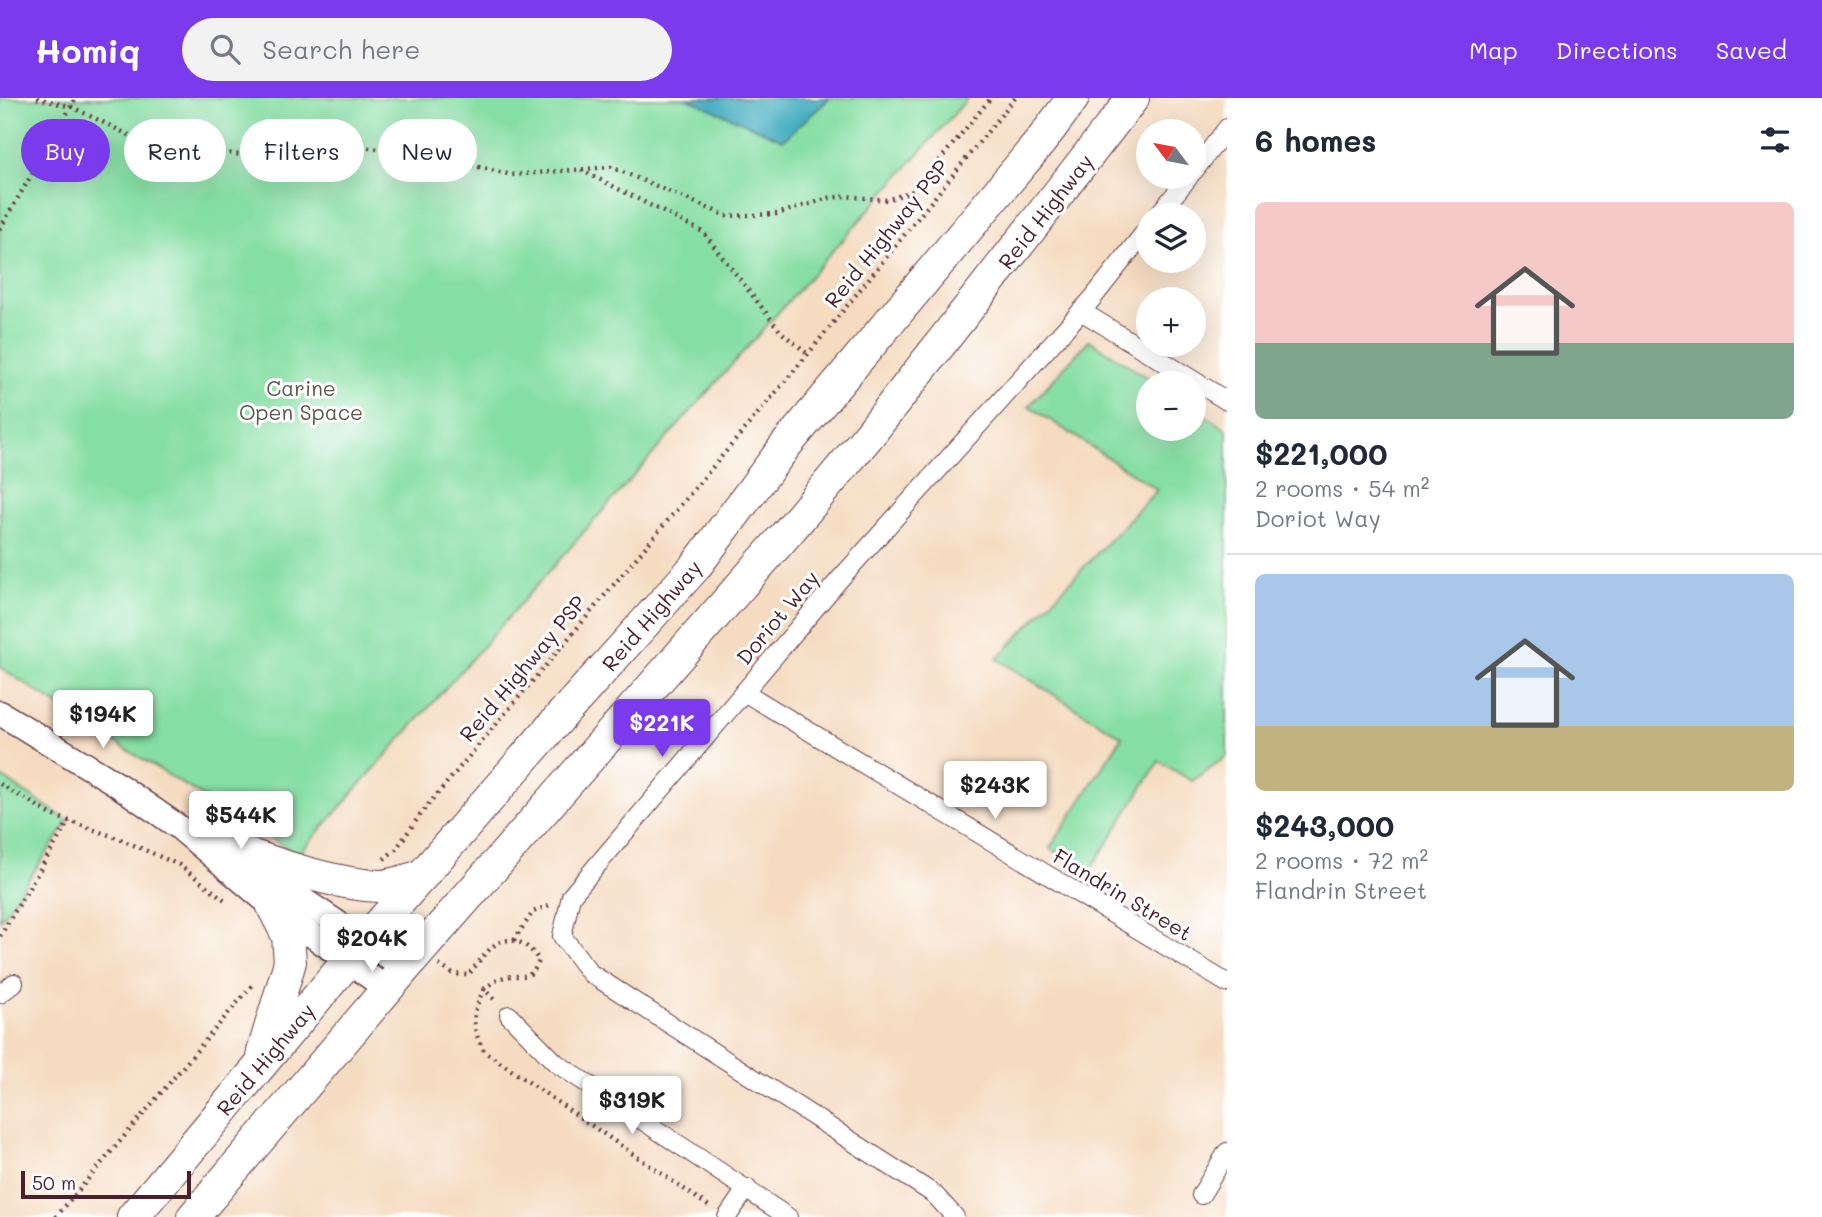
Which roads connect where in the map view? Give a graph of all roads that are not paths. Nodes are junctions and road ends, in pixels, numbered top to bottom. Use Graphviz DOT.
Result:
graph roads {
  1 [pos="1073,98"];
  2 [pos="1133,98"];
  3 [pos="1227,128"];
  4 [pos="1206,155"];
  5 [pos="1179,189"];
  6 [pos="1168,203"];
  7 [pos="1136,243"];
  8 [pos="1081,311"];
  9 [pos="1227,401"];
  10 [pos="744,692"];
  11 [pos="0,713"];
  12 [pos="180,828"];
  13 [pos="221,845"];
  14 [pos="422,876"];
  15 [pos="273,907"];
  16 [pos="356,952"];
  17 [pos="404,969"];
  18 [pos="1227,983"];
  19 [pos="509,1015"];
  20 [pos="258,1067"];
  21 [pos="1227,1152"];
  22 [pos="747,1188"];
  23 [pos="1201,1195"];
  24 [pos="722,1214"];
  25 [pos="133,1217"];
  26 [pos="193,1217"];
  27 [pos="788,1217"];
  28 [pos="955,1217"];
  1 -- 14 [label="highway, Reid Highway"];
  2 -- 17 [label="highway, Reid Highway"];
  3 -- 4 [label="street"];
  5 -- 6 [label="street"];
  7 -- 8 [label="street, Doriot Way"];
  8 -- 9 [label="street"];
  8 -- 10 [label="street, Doriot Way"];
  10 -- 18 [label="street, Flandrin Street"];
  10 -- 28 [label="street, Doriot Way"];
  11 -- 12 [label="main road"];
  12 -- 13 [label="main road"];
  12 -- 15 [label="main road"];
  13 -- 14 [label="highway"];
  13 -- 16 [label="main road"];
  14 -- 16 [label="highway, Reid Highway"];
  15 -- 16 [label="main road"];
  15 -- 20 [label="highway"];
  16 -- 17 [label="main road"];
  16 -- 20 [label="highway, Reid Highway"];
  17 -- 26 [label="highway, Reid Highway"];
  19 -- 22 [label="street"];
  20 -- 25 [label="highway, Reid Highway"];
  21 -- 23 [label="street"];
  22 -- 24 [label="street"];
  22 -- 27 [label="street"];
}
